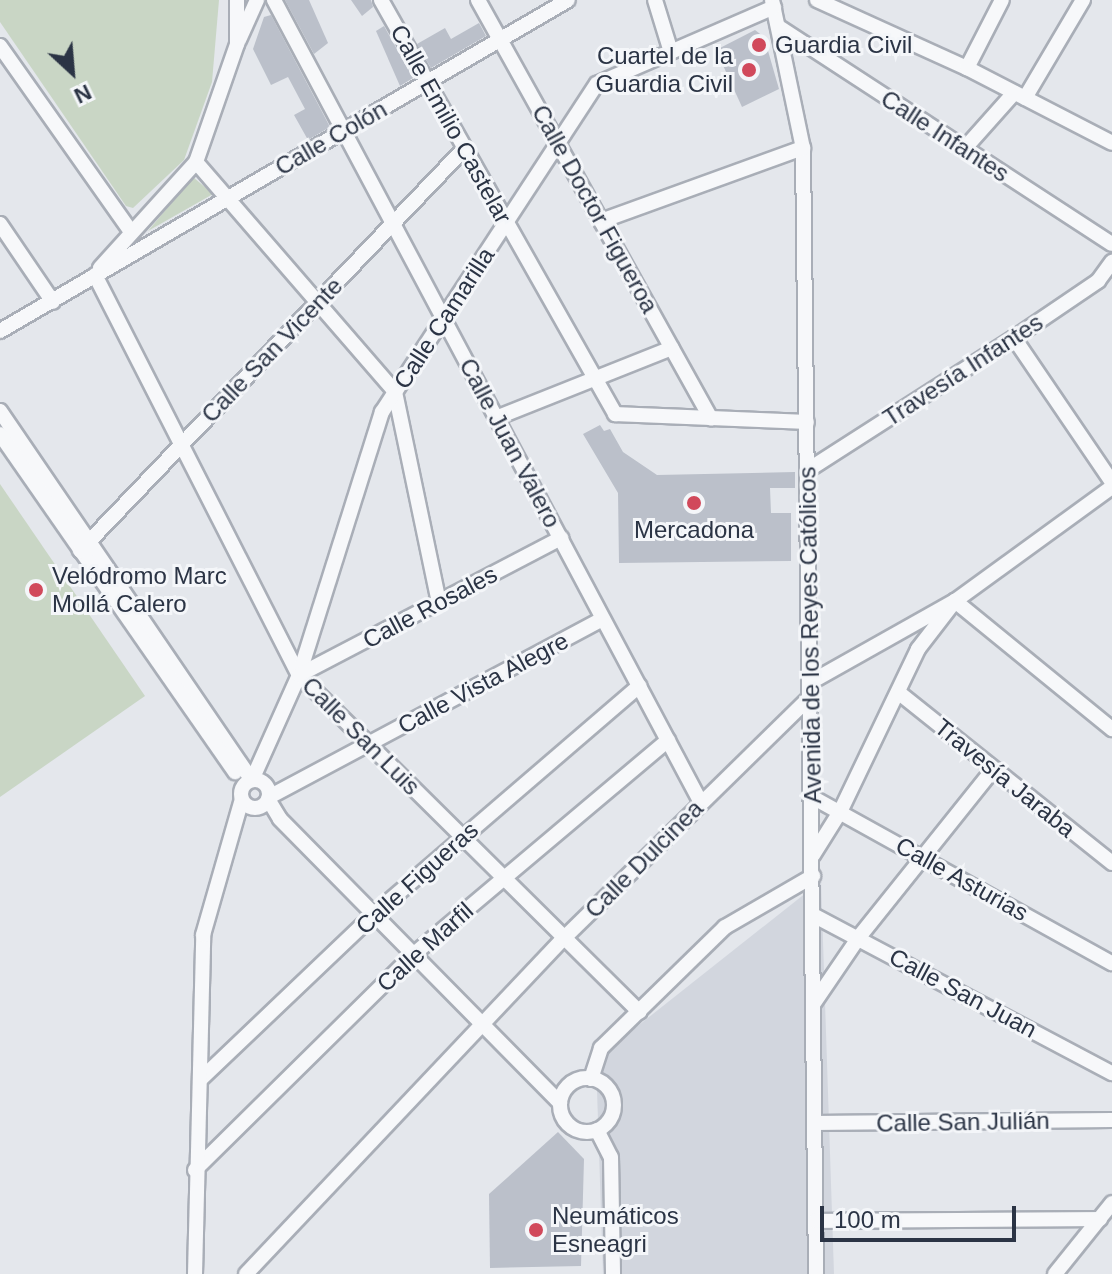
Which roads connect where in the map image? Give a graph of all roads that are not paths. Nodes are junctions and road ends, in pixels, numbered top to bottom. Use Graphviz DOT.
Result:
graph roads {
  1 [pos="237,0"];
  2 [pos="257,0"];
  3 [pos="274,0"];
  4 [pos="381,0"];
  5 [pos="478,0"];
  6 [pos="655,0"];
  7 [pos="817,0"];
  8 [pos="1002,0"];
  9 [pos="1083,0"];
  10 [pos="561,2"];
  11 [pos="773,3"];
  12 [pos="779,27"];
  13 [pos="500,39"];
  14 [pos="237,44"];
  15 [pos="0,46"];
  16 [pos="671,52"];
  17 [pos="6,67"];
  18 [pos="967,68"];
  19 [pos="427,82"];
  20 [pos="1019,96"];
  21 [pos="344,130"];
  22 [pos="1112,143"];
  23 [pos="558,144"];
  24 [pos="465,148"];
  25 [pos="803,148"];
  26 [pos="965,148"];
  27 [pos="196,162"];
  28 [pos="230,196"];
  29 [pos="601,221"];
  30 [pos="394,222"];
  31 [pos="507,223"];
  32 [pos="0,224"];
  33 [pos="130,230"];
  34 [pos="1112,244"];
  35 [pos="1112,262"];
  36 [pos="95,275"];
  37 [pos="318,301"];
  38 [pos="53,302"];
  39 [pos="443,318"];
  40 [pos="0,331"];
  41 [pos="1014,338"];
  42 [pos="672,348"];
  43 [pos="595,379"];
  44 [pos="395,392"];
  45 [pos="0,411"];
  46 [pos="496,418"];
  47 [pos="711,418"];
  48 [pos="807,422"];
  49 [pos="0,434"];
  50 [pos="181,445"];
  51 [pos="808,470"];
  52 [pos="1112,484"];
  53 [pos="561,538"];
  54 [pos="84,546"];
  55 [pos="955,601"];
  56 [pos="439,602"];
  57 [pos="603,619"];
  58 [pos="299,675"];
  59 [pos="639,686"];
  60 [pos="810,689"];
  61 [pos="898,692"];
  62 [pos="1112,729"];
  63 [pos="668,740"];
  64 [pos="370,744"];
  65 [pos="268,752"];
  66 [pos="993,770"];
  67 [pos="246,788"];
  68 [pos="812,797"];
  69 [pos="266,798"];
  70 [pos="700,801"];
  71 [pos="840,812"];
  72 [pos="234,830"];
  73 [pos="463,836"];
  74 [pos="812,856"];
  75 [pos="925,858"];
  76 [pos="1112,863"];
  77 [pos="504,876"];
  78 [pos="813,876"];
  79 [pos="374,914"];
  80 [pos="813,915"];
  81 [pos="859,937"];
  82 [pos="563,939"];
  83 [pos="414,954"];
  84 [pos="1112,963"];
  85 [pos="814,1004"];
  86 [pos="640,1012"];
  87 [pos="482,1025"];
  88 [pos="1112,1073"];
  89 [pos="202,1078"];
  90 [pos="591,1079"];
  91 [pos="560,1103"];
  92 [pos="1112,1120"];
  93 [pos="814,1123"];
  94 [pos="597,1130"];
  95 [pos="195,1170"];
  96 [pos="1112,1203"];
  97 [pos="1100,1219"];
  98 [pos="815,1221"];
  99 [pos="195,1274"];
  100 [pos="246,1274"];
  101 [pos="613,1274"];
  102 [pos="816,1274"];
  103 [pos="1055,1274"];
  1 -- 14 [label="street"];
  2 -- 14 [label="street"];
  3 -- 21 [label="street, Calle Juan Valero"];
  4 -- 19 [label="street, Calle Emilio Castelar"];
  5 -- 13 [label="street, Calle Doctor Figueroa"];
  6 -- 16 [label="street"];
  7 -- 18 [label="street"];
  8 -- 18 [label="street"];
  9 -- 20 [label="street"];
  10 -- 13 [label="street, Calle Colón"];
  11 -- 12 [label="street, Avenida de los Reyes Católicos"];
  11 -- 16 [label="street, Calle Camarilla"];
  12 -- 25 [label="street, Avenida de los Reyes Católicos"];
  12 -- 26 [label="street, Calle Infantes"];
  13 -- 19 [label="street, Calle Colón"];
  13 -- 23 [label="street, Calle Doctor Figueroa"];
  14 -- 27 [label="street"];
  15 -- 17 [label="street"];
  16 -- 23 [label="street, Calle Camarilla"];
  17 -- 33 [label="street"];
  18 -- 20 [label="street"];
  19 -- 21 [label="street, Calle Colón"];
  19 -- 24 [label="street, Calle Emilio Castelar"];
  20 -- 22 [label="street"];
  20 -- 26 [label="street"];
  21 -- 28 [label="street, Calle Colón"];
  21 -- 30 [label="street, Calle Juan Valero"];
  23 -- 29 [label="street, Calle Doctor Figueroa"];
  23 -- 31 [label="street, Calle Camarilla"];
  24 -- 30 [label="street, Calle San Vicente"];
  24 -- 31 [label="street, Calle Emilio Castelar"];
  25 -- 29 [label="street"];
  25 -- 48 [label="street, Avenida de los Reyes Católicos"];
  26 -- 34 [label="street, Calle Infantes"];
  27 -- 28 [label="street"];
  27 -- 33 [label="street, Calle Colón"];
  28 -- 36 [label="street, Calle Colón"];
  28 -- 37 [label="street"];
  29 -- 42 [label="street, Calle Doctor Figueroa"];
  30 -- 37 [label="street, Calle San Vicente"];
  30 -- 39 [label="street, Calle Juan Valero"];
  31 -- 39 [label="street, Calle Camarilla"];
  31 -- 43 [label="street, Calle Emilio Castelar"];
  32 -- 38 [label="street"];
  33 -- 36 [label="street, Calle Colón"];
  35 -- 41 [label="street, Travesía Infantes"];
  36 -- 38 [label="street, Calle Colón"];
  36 -- 50 [label="street, Calle San Luis"];
  37 -- 44 [label="street"];
  37 -- 50 [label="street, Calle San Vicente"];
  38 -- 40 [label="street, Calle Colón"];
  39 -- 44 [label="street, Calle Camarilla"];
  39 -- 46 [label="street, Calle Juan Valero"];
  41 -- 51 [label="street, Travesía Infantes"];
  41 -- 52 [label="street"];
  42 -- 43 [label="street"];
  42 -- 47 [label="street, Calle Doctor Figueroa"];
  43 -- 46 [label="street"];
  43 -- 47 [label="street, Calle Emilio Castelar"];
  44 -- 56 [label="street"];
  44 -- 58 [label="street, Calle Camarilla"];
  45 -- 54 [label="street"];
  46 -- 53 [label="street, Calle Juan Valero"];
  47 -- 48 [label="street, Calle Emilio Castelar"];
  48 -- 51 [label="street, Avenida de los Reyes Católicos"];
  49 -- 54 [label="street"];
  50 -- 54 [label="street, Calle San Vicente"];
  50 -- 58 [label="street, Calle San Luis"];
  51 -- 60 [label="street, Avenida de los Reyes Católicos"];
  52 -- 55 [label="street"];
  53 -- 56 [label="street, Calle Rosales"];
  53 -- 57 [label="street, Calle Juan Valero"];
  54 -- 67 [label="street"];
  55 -- 60 [label="street, Calle Dulcinea"];
  55 -- 61 [label="street"];
  55 -- 62 [label="street"];
  56 -- 58 [label="street, Calle Rosales"];
  57 -- 59 [label="street, Calle Juan Valero"];
  57 -- 64 [label="street, Calle Vista Alegre"];
  58 -- 64 [label="street, Calle San Luis"];
  58 -- 65 [label="street, Calle Camarilla"];
  59 -- 63 [label="street, Calle Juan Valero"];
  59 -- 73 [label="street, Calle Figueras"];
  60 -- 68 [label="street, Avenida de los Reyes Católicos"];
  60 -- 70 [label="street, Calle Dulcinea"];
  61 -- 66 [label="street, Travesía Jaraba"];
  61 -- 71 [label="street"];
  63 -- 70 [label="street, Calle Juan Valero"];
  63 -- 77 [label="street, Calle Marfil"];
  64 -- 69 [label="street, Calle Vista Alegre"];
  64 -- 73 [label="street, Calle San Luis"];
  65 -- 67 [label="street, Calle Camarilla"];
  65 -- 69 [label="street, Calle Camarilla"];
  66 -- 75 [label="street"];
  66 -- 76 [label="street, Travesía Jaraba"];
  67 -- 69 [label="street"];
  67 -- 69 [label="street"];
  67 -- 72 [label="street, Calle Camarilla"];
  68 -- 71 [label="street, Calle Asturias"];
  68 -- 74 [label="street, Avenida de los Reyes Católicos"];
  69 -- 72 [label="street, Calle Vista Alegre"];
  69 -- 79 [label="street"];
  70 -- 82 [label="street, Calle Dulcinea"];
  71 -- 74 [label="street"];
  71 -- 75 [label="street, Calle Asturias"];
  72 -- 89 [label="street, Calle Camarilla"];
  73 -- 77 [label="street, Calle San Luis"];
  73 -- 79 [label="street, Calle Figueras"];
  74 -- 78 [label="street, Avenida de los Reyes Católicos"];
  75 -- 81 [label="street"];
  75 -- 84 [label="street, Calle Asturias"];
  77 -- 82 [label="street, Calle San Luis"];
  77 -- 83 [label="street, Calle Marfil"];
  78 -- 80 [label="street, Avenida de los Reyes Católicos"];
  78 -- 86 [label="street"];
  79 -- 83 [label="street"];
  79 -- 89 [label="street, Calle Figueras"];
  80 -- 81 [label="street, Calle San Juan"];
  80 -- 85 [label="street, Avenida de los Reyes Católicos"];
  81 -- 85 [label="street"];
  81 -- 88 [label="street, Calle San Juan"];
  82 -- 86 [label="street, Calle San Luis"];
  82 -- 87 [label="street, Calle Dulcinea"];
  83 -- 87 [label="street"];
  83 -- 95 [label="street, Calle Marfil"];
  85 -- 93 [label="street, Avenida de los Reyes Católicos"];
  86 -- 90 [label="street"];
  87 -- 91 [label="street"];
  87 -- 100 [label="street, Calle Dulcinea"];
  89 -- 95 [label="street, Calle Camarilla"];
  90 -- 91 [label="street"];
  90 -- 94 [label="street"];
  91 -- 94 [label="street"];
  92 -- 93 [label="street, Calle San Julián"];
  93 -- 98 [label="street, Avenida de los Reyes Católicos"];
  94 -- 101 [label="street"];
  95 -- 99 [label="street, Calle Camarilla"];
  96 -- 97 [label="street"];
  97 -- 98 [label="street"];
  97 -- 103 [label="street"];
  98 -- 102 [label="street, Avenida de los Reyes Católicos"];
}
